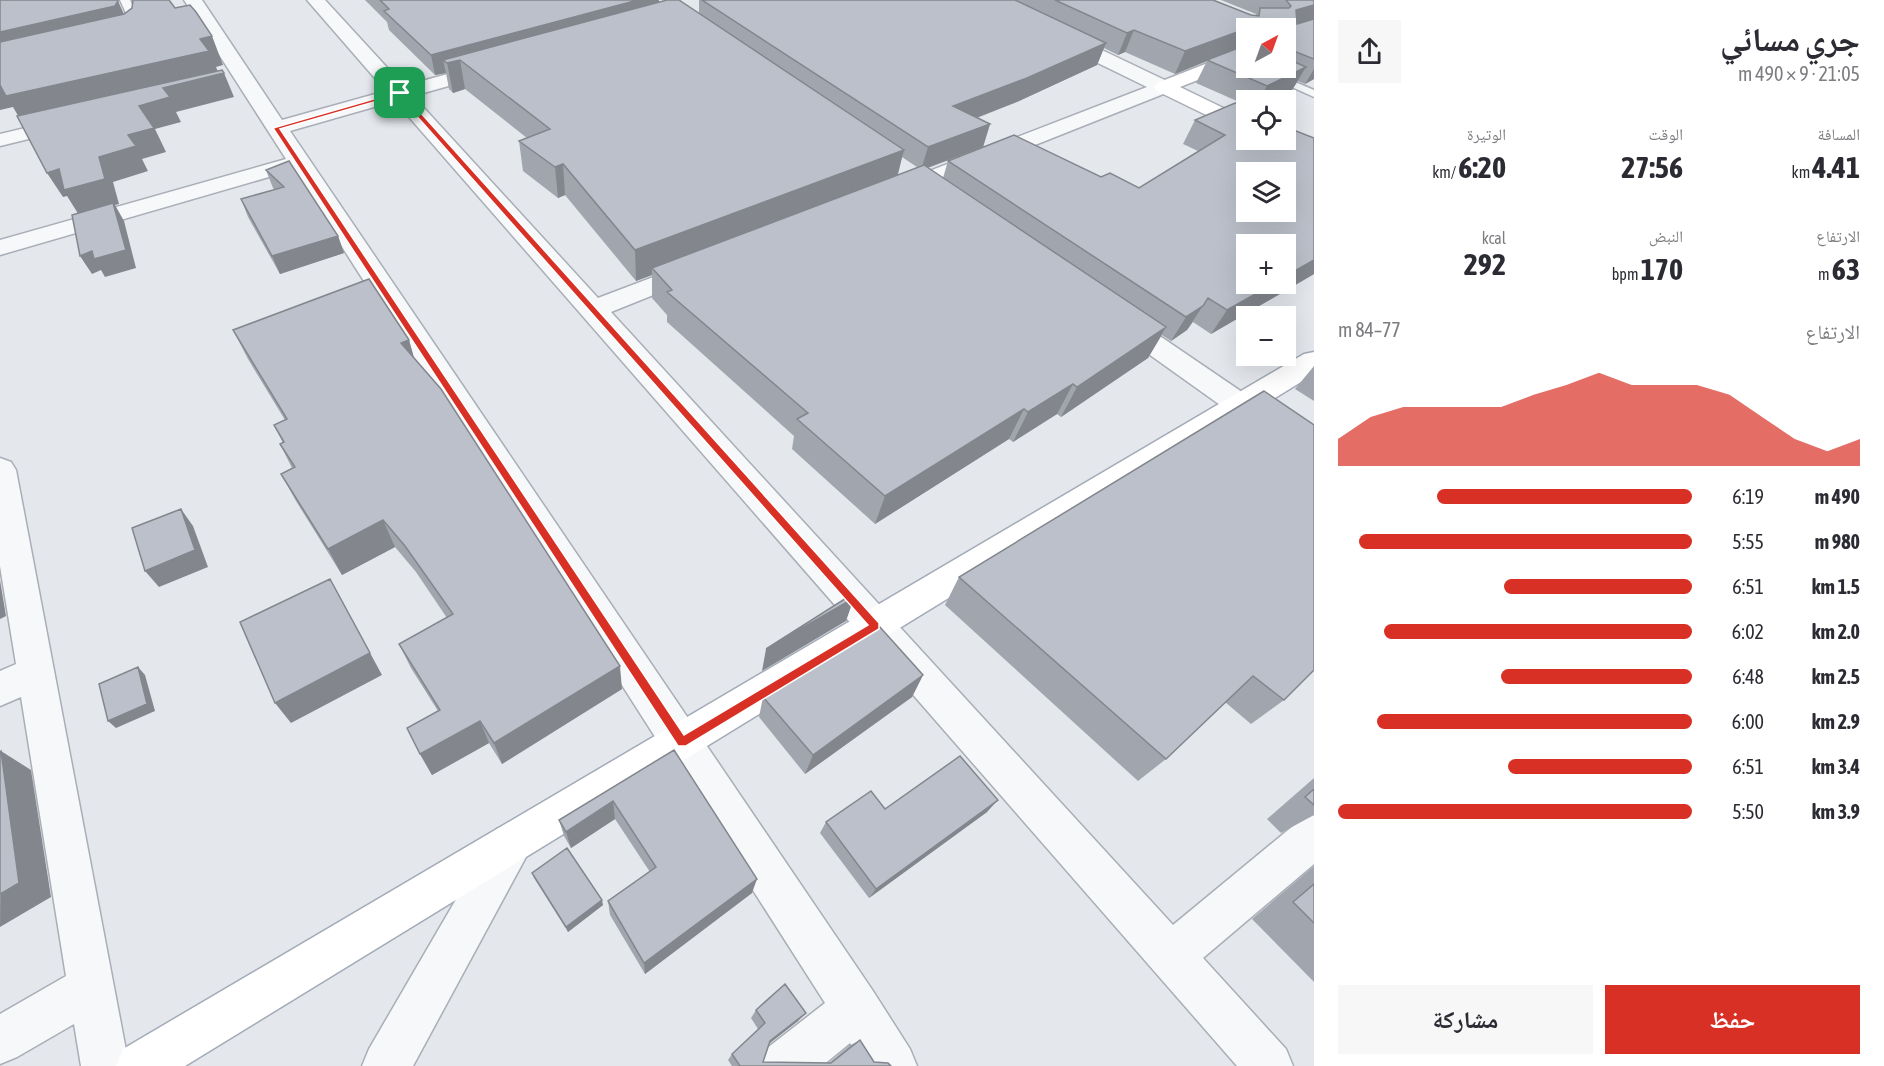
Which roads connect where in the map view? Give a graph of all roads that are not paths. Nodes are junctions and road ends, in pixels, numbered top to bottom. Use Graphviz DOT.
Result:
graph roads {
  1 [pos="125,0"];
  2 [pos="193,0"];
  3 [pos="316,0"];
  4 [pos="983,0"];
  5 [pos="133,38"];
  6 [pos="1236,61"];
  7 [pos="511,63"];
  8 [pos="1277,78"];
  9 [pos="1164,87"];
  10 [pos="400,93"];
  11 [pos="1314,94"];
  12 [pos="89,119"];
  13 [pos="1236,122"];
  14 [pos="276,128"];
  15 [pos="0,140"];
  16 [pos="298,162"];
  17 [pos="876,200"];
  18 [pos="0,248"];
  19 [pos="712,263"];
  20 [pos="1095,304"];
  21 [pos="593,309"];
  22 [pos="1314,361"];
  23 [pos="1242,405"];
  24 [pos="1314,456"];
  25 [pos="0,470"];
  26 [pos="4,521"];
  27 [pos="876,626"];
  28 [pos="35,673"];
  29 [pos="0,689"];
  30 [pos="682,742"];
  31 [pos="1314,836"];
  32 [pos="512,844"];
  33 [pos="1171,956"];
  34 [pos="91,988"];
  35 [pos="856,1008"];
  36 [pos="0,1040"];
  37 [pos="105,1066"];
  38 [pos="140,1066"];
  39 [pos="386,1066"];
  40 [pos="783,1066"];
  41 [pos="893,1066"];
  42 [pos="1269,1066"];
  1 -- 5 [label="lane"];
  2 -- 14 [label="street"];
  3 -- 10 [label="street"];
  4 -- 9 [label="street"];
  6 -- 9 [label="main road"];
  7 -- 10 [label="street"];
  8 -- 11 [label="lane"];
  9 -- 13 [label="main road"];
  9 -- 17 [label="street"];
  10 -- 14 [label="street"];
  10 -- 21 [label="street"];
  12 -- 15 [label="street"];
  14 -- 16 [label="street"];
  16 -- 18 [label="street"];
  16 -- 30 [label="street"];
  19 -- 21 [label="street"];
  20 -- 23 [label="street"];
  21 -- 27 [label="street"];
  22 -- 23 [label="main road"];
  23 -- 24 [label="street"];
  23 -- 27 [label="main road"];
  25 -- 26 [label="street"];
  26 -- 28 [label="street"];
  27 -- 30 [label="main road"];
  27 -- 33 [label="street"];
  28 -- 29 [label="street"];
  28 -- 34 [label="street"];
  30 -- 32 [label="main road"];
  30 -- 35 [label="street"];
  31 -- 33 [label="street"];
  32 -- 38 [label="main road"];
  32 -- 39 [label="street"];
  33 -- 42 [label="street"];
  34 -- 36 [label="street"];
  34 -- 37 [label="street"];
  35 -- 40 [label="street"];
  35 -- 41 [label="street"];
}
